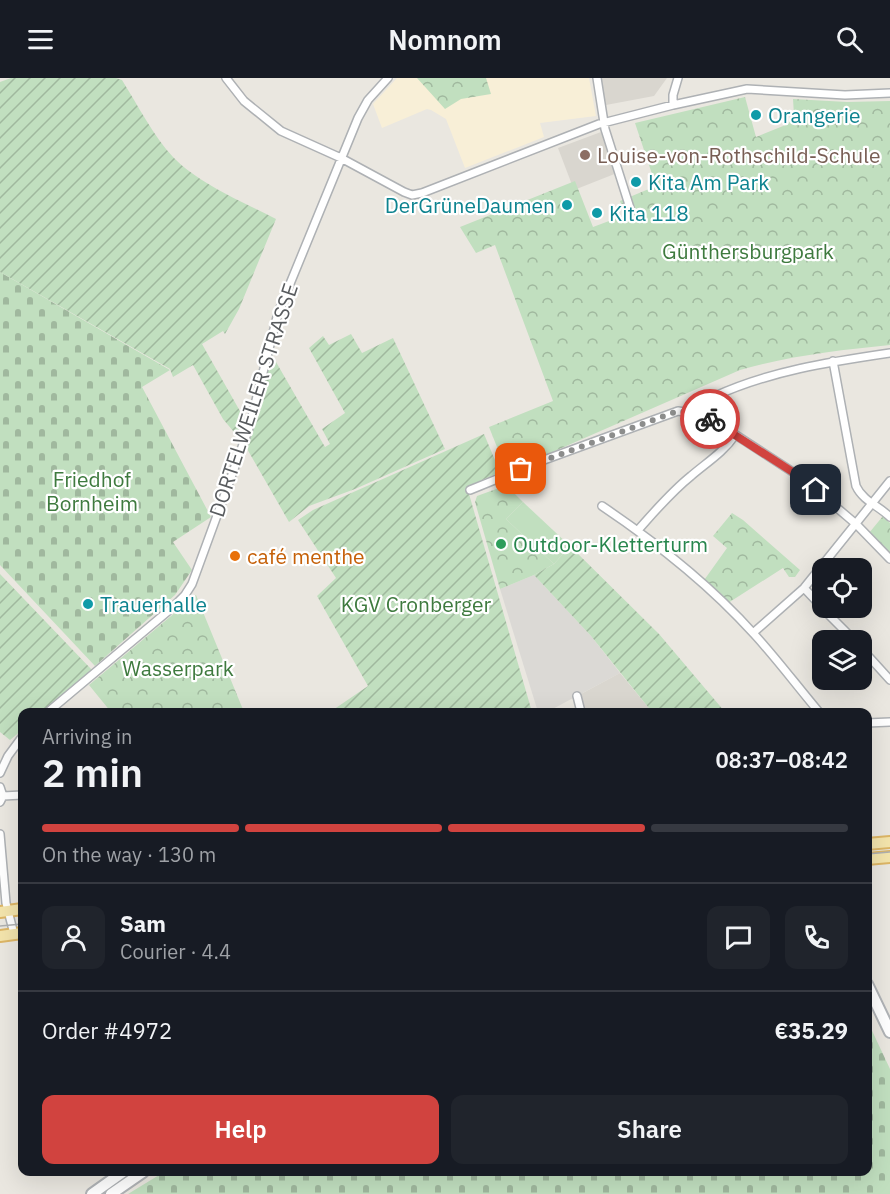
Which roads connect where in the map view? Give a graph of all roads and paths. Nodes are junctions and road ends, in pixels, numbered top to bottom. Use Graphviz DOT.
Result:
graph roads {
  1 [pos="226,78"];
  2 [pos="388,78"];
  3 [pos="597,78"];
  4 [pos="678,78"];
  5 [pos="890,93"];
  6 [pos="673,105"];
  7 [pos="605,122"];
  8 [pos="341,158"];
  9 [pos="630,208"];
  10 [pos="890,353"];
  11 [pos="833,361"];
  12 [pos="705,415"];
  13 [pos="735,435"];
  14 [pos="890,481"];
  15 [pos="470,490"];
  16 [pos="872,505"];
  17 [pos="602,506"];
  18 [pos="890,518"];
  19 [pos="856,524"];
  20 [pos="638,530"];
  21 [pos="890,559"];
  22 [pos="804,588"];
  23 [pos="812,596"];
  24 [pos="833,618"];
  25 [pos="844,630"];
  26 [pos="753,633"];
  27 [pos="872,660"];
  28 [pos="890,680"];
  29 [pos="577,696"];
  30 [pos="53,708"];
  31 [pos="580,708"];
  32 [pos="816,708"];
  33 [pos="890,722"];
  34 [pos="872,723"];
  35 [pos="18,742"];
  36 [pos="0,773"];
  37 [pos="0,787"];
  38 [pos="18,796"];
  39 [pos="2,799"];
  40 [pos="0,834"];
  41 [pos="890,842"];
  42 [pos="872,844"];
  43 [pos="890,857"];
  44 [pos="872,859"];
  45 [pos="4,911"];
  46 [pos="18,934"];
  47 [pos="0,936"];
  48 [pos="872,992"];
  49 [pos="886,1015"];
  50 [pos="890,1032"];
  51 [pos="110,1176"];
  52 [pos="137,1176"];
  53 [pos="92,1194"];
  54 [pos="111,1194"];
  1 -- 8 [label="street"];
  2 -- 8 [label="street, DORTELWEILER STRASSE"];
  3 -- 7 [label="street"];
  4 -- 6 [label="street"];
  5 -- 6 [label="street"];
  6 -- 7 [label="street"];
  7 -- 8 [label="street"];
  7 -- 9 [label="street"];
  8 -- 30 [label="street, DORTELWEILER STRASSE"];
  10 -- 11 [label="street"];
  11 -- 12 [label="street"];
  11 -- 16 [label="street"];
  12 -- 13 [label="street"];
  12 -- 15 [label="street"];
  13 -- 19 [label="street"];
  13 -- 20 [label="street"];
  14 -- 16 [label="street"];
  16 -- 18 [label="street"];
  16 -- 19 [label="street"];
  17 -- 20 [label="street"];
  19 -- 21 [label="street"];
  19 -- 22 [label="street"];
  20 -- 26 [label="street"];
  22 -- 23 [label="street"];
  22 -- 26 [label="street"];
  24 -- 25 [label="street"];
  26 -- 32 [label="street"];
  27 -- 28 [label="street"];
  29 -- 31 [label="street"];
  33 -- 34 [label="street"];
  35 -- 36 [label="street"];
  37 -- 39 [label="street"];
  38 -- 39 [label="street"];
  40 -- 45 [label="street"];
  41 -- 42 [label="main road"];
  43 -- 44 [label="main road"];
  45 -- 46 [label="street"];
  46 -- 47 [label="main road"];
  48 -- 49 [label="main road"];
  49 -- 50 [label="main road"];
  51 -- 53 [label="main road"];
  52 -- 54 [label="main road"];
}
